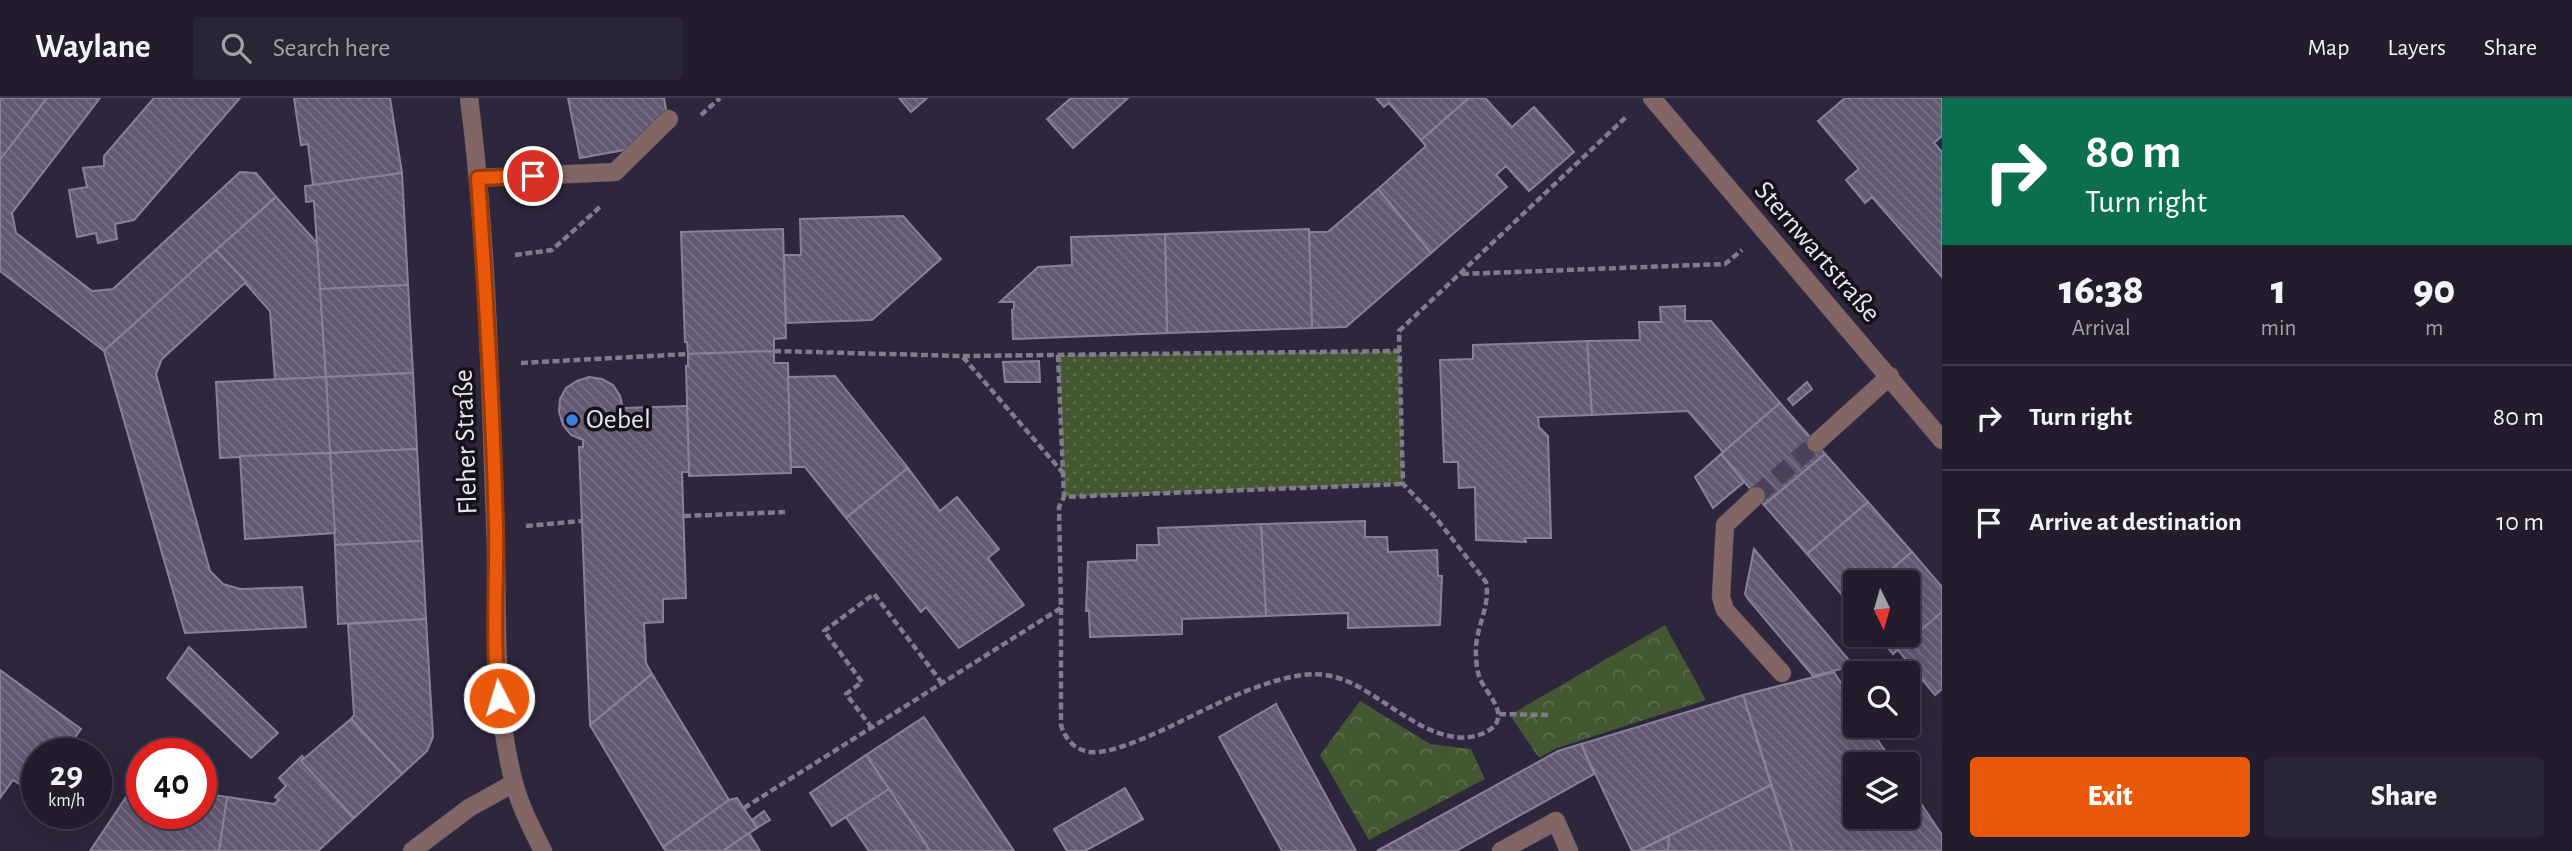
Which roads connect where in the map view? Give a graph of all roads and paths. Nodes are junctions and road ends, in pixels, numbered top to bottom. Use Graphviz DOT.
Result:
graph roads {
  1 [pos="469,98"];
  2 [pos="1653,98"];
  3 [pos="1633,110"];
  4 [pos="669,119"];
  5 [pos="478,178"];
  6 [pos="1765,232"];
  7 [pos="1461,274"];
  8 [pos="774,351"];
  9 [pos="1400,351"];
  10 [pos="688,354"];
  11 [pos="1058,355"];
  12 [pos="963,356"];
  13 [pos="489,365"];
  14 [pos="1889,376"];
  15 [pos="1942,440"];
  16 [pos="1816,443"];
  17 [pos="1064,474"];
  18 [pos="1402,484"];
  19 [pos="1756,496"];
  20 [pos="1064,498"];
  21 [pos="785,512"];
  22 [pos="684,516"];
  23 [pos="581,521"];
  24 [pos="496,529"];
  25 [pos="1061,608"];
  26 [pos="1782,673"];
  27 [pos="942,683"];
  28 [pos="1499,714"];
  29 [pos="1549,715"];
  30 [pos="872,728"];
  31 [pos="514,783"];
  32 [pos="744,808"];
  33 [pos="412,851"];
  34 [pos="543,851"];
  35 [pos="1501,851"];
  36 [pos="1569,851"];
  1 -- 5 [label="street, Fleher Straße"];
  2 -- 6 [label="street, Sternwartstraße"];
  3 -- 7 [label="path"];
  4 -- 5 [label="street"];
  5 -- 13 [label="street, Fleher Straße"];
  6 -- 7 [label="path"];
  6 -- 14 [label="street, Sternwartstraße"];
  7 -- 9 [label="path"];
  8 -- 12 [label="path"];
  9 -- 11 [label="path"];
  9 -- 18 [label="path"];
  10 -- 13 [label="path"];
  11 -- 12 [label="path"];
  11 -- 17 [label="path"];
  12 -- 17 [label="path"];
  13 -- 24 [label="street, Fleher Straße"];
  14 -- 15 [label="street, Sternwartstraße"];
  14 -- 16 [label="street"];
  17 -- 20 [label="path"];
  18 -- 20 [label="path"];
  18 -- 28 [label="path"];
  19 -- 26 [label="street"];
  20 -- 25 [label="path"];
  21 -- 22 [label="path"];
  23 -- 24 [label="path"];
  24 -- 31 [label="street, Fleher Straße"];
  25 -- 27 [label="path"];
  25 -- 28 [label="path"];
  27 -- 30 [label="path"];
  27 -- 30 [label="path"];
  28 -- 29 [label="path"];
  30 -- 32 [label="path"];
  31 -- 33 [label="street"];
  31 -- 34 [label="street, Fleher Straße"];
  35 -- 36 [label="street"];
}
